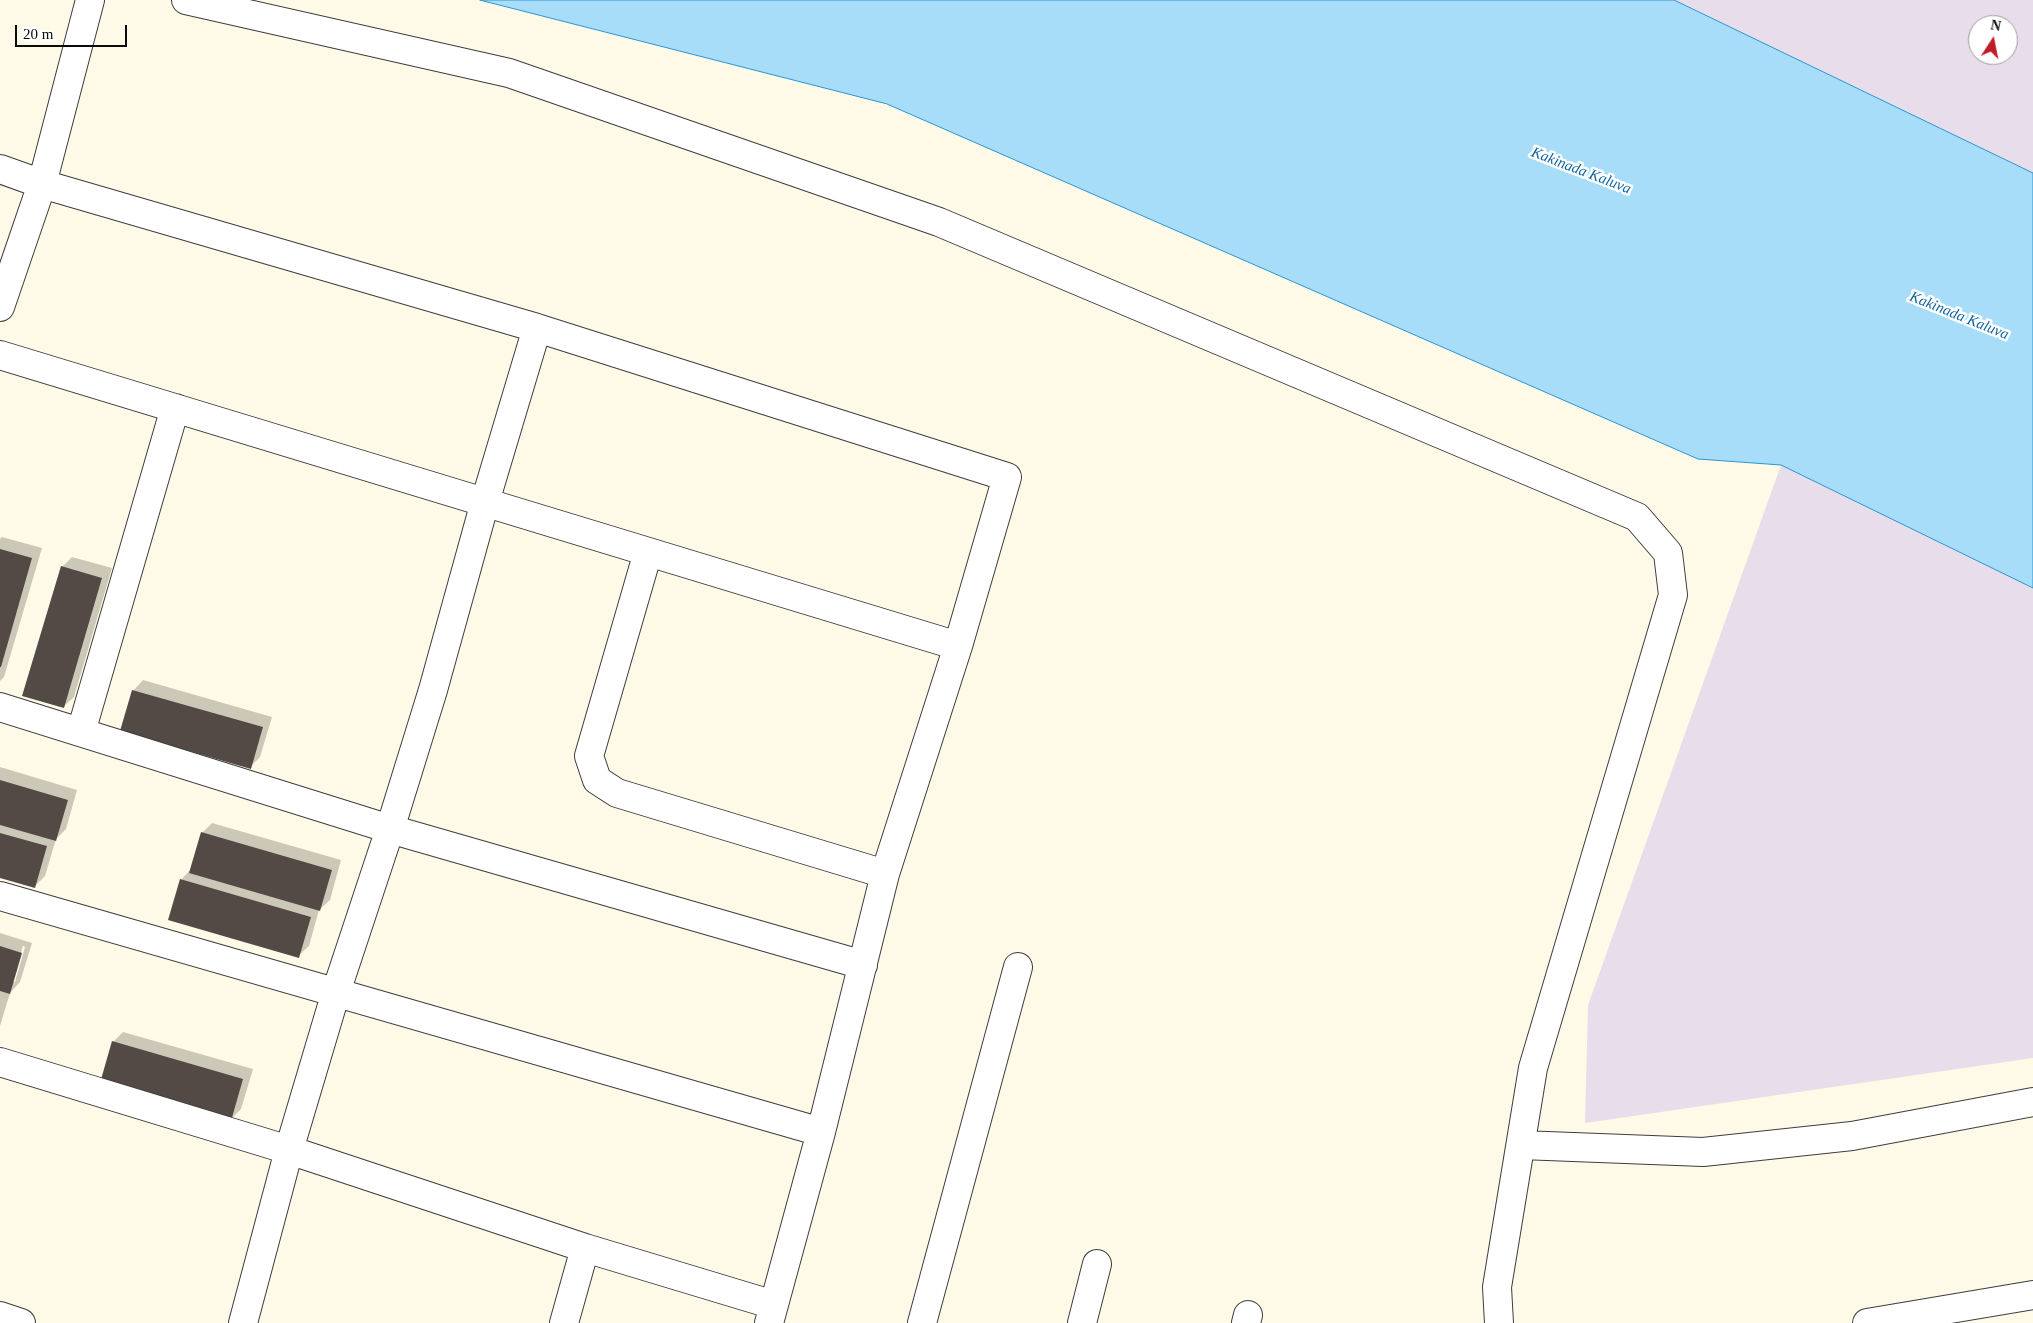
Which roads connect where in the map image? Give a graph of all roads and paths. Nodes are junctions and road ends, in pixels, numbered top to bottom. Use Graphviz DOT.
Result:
graph roads {
  1 [pos="90,0"];
  2 [pos="186,0"];
  3 [pos="0,169"];
  4 [pos="42,184"];
  5 [pos="0,307"];
  6 [pos="537,328"];
  7 [pos="0,355"];
  8 [pos="175,408"];
  9 [pos="484,502"];
  10 [pos="648,552"];
  11 [pos="958,646"];
  12 [pos="0,707"];
  13 [pos="81,732"];
  14 [pos="390,829"];
  15 [pos="885,874"];
  16 [pos="0,896"];
  17 [pos="863,965"];
  18 [pos="1018,967"];
  19 [pos="336,992"];
  20 [pos="0,1062"];
  21 [pos="2033,1102"];
  22 [pos="821,1132"];
  23 [pos="1521,1145"];
  24 [pos="289,1150"];
  25 [pos="585,1248"];
  26 [pos="1097,1264"];
  27 [pos="2033,1295"];
  28 [pos="772,1314"];
  29 [pos="0,1316"];
  30 [pos="21,1323"];
  31 [pos="243,1323"];
  32 [pos="564,1323"];
  33 [pos="922,1323"];
  34 [pos="1082,1323"];
  35 [pos="1499,1323"];
  36 [pos="1867,1323"];
  1 -- 4 [label="street"];
  2 -- 23 [label="street"];
  3 -- 4 [label="street"];
  4 -- 5 [label="street"];
  4 -- 6 [label="street"];
  6 -- 9 [label="street"];
  6 -- 11 [label="street"];
  7 -- 8 [label="street"];
  8 -- 9 [label="street"];
  8 -- 13 [label="street"];
  9 -- 10 [label="street"];
  9 -- 14 [label="street"];
  10 -- 11 [label="street"];
  10 -- 15 [label="street"];
  11 -- 15 [label="street"];
  12 -- 13 [label="street"];
  13 -- 14 [label="street"];
  14 -- 17 [label="street"];
  14 -- 19 [label="street"];
  15 -- 17 [label="street"];
  16 -- 19 [label="street"];
  17 -- 22 [label="street"];
  18 -- 33 [label="street"];
  19 -- 22 [label="street"];
  19 -- 24 [label="street"];
  20 -- 24 [label="street"];
  21 -- 23 [label="street"];
  22 -- 28 [label="street"];
  23 -- 35 [label="street"];
  24 -- 25 [label="street"];
  24 -- 31 [label="street"];
  25 -- 28 [label="street"];
  25 -- 32 [label="street"];
  26 -- 34 [label="street"];
  27 -- 36 [label="street"];
  29 -- 30 [label="street"];
}
